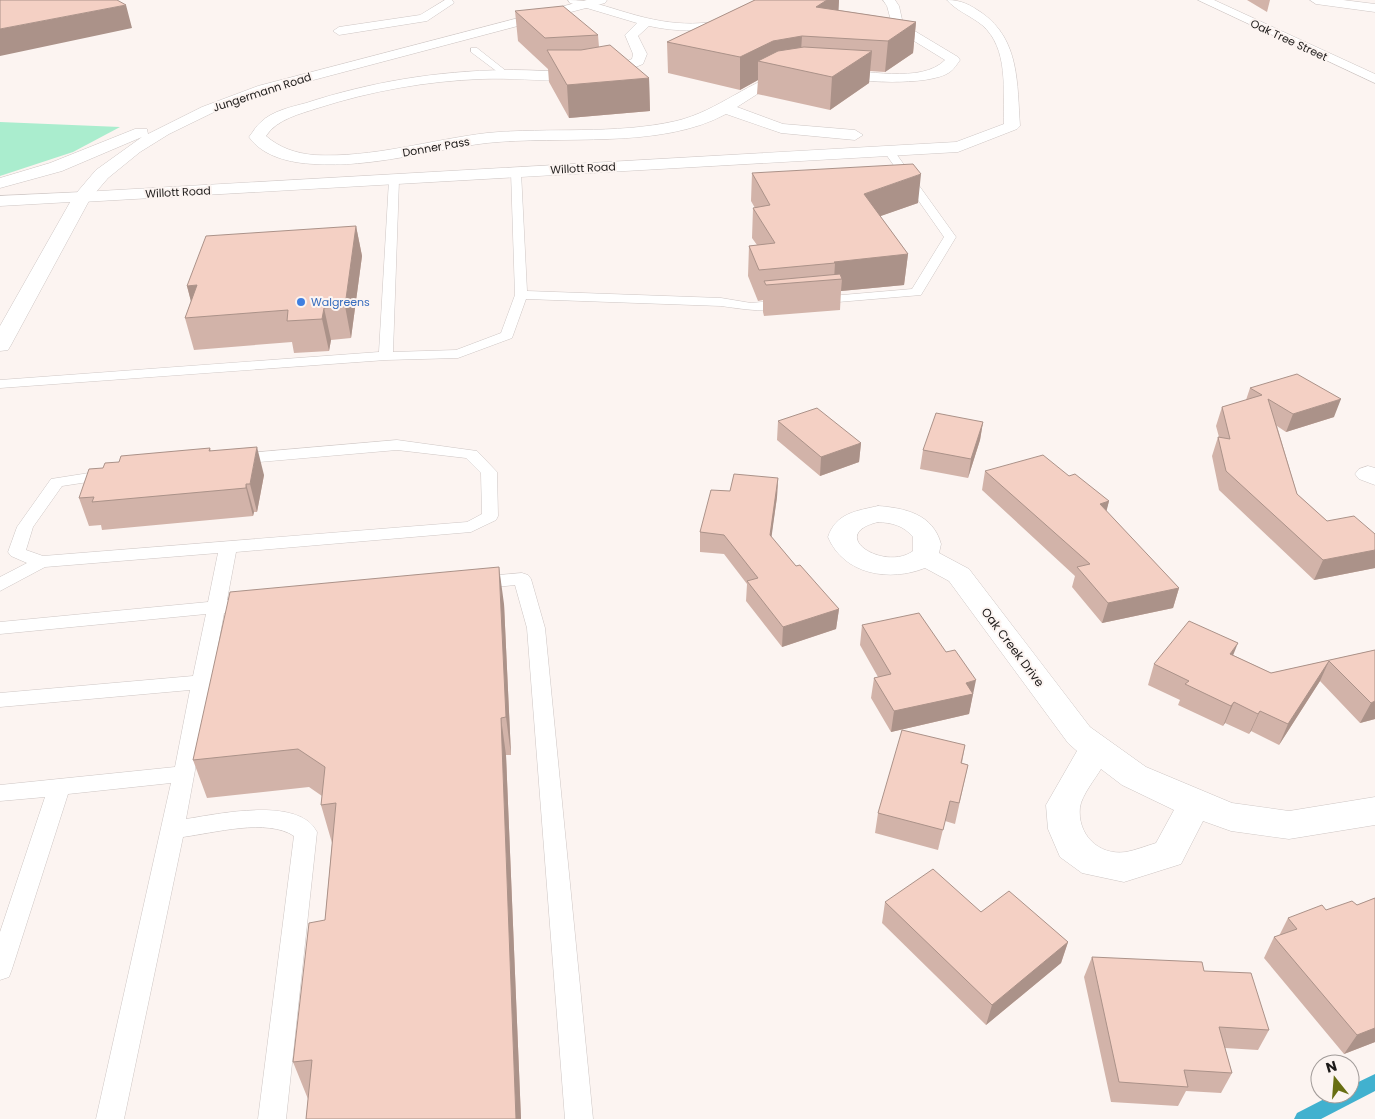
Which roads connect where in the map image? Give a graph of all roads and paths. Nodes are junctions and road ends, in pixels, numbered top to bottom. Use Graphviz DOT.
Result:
graph roads {
  1 [pos="425,0"];
  2 [pos="601,0"];
  3 [pos="762,0"];
  4 [pos="890,0"];
  5 [pos="953,0"];
  6 [pos="1204,0"];
  7 [pos="1316,0"];
  8 [pos="580,2"];
  9 [pos="1375,8"];
  10 [pos="645,24"];
  11 [pos="339,31"];
  12 [pos="474,50"];
  13 [pos="506,74"];
  14 [pos="1375,79"];
  15 [pos="725,108"];
  16 [pos="186,120"];
  17 [pos="855,135"];
  18 [pos="888,150"];
  19 [pos="516,172"];
  20 [pos="394,180"];
  21 [pos="0,183"];
  22 [pos="82,197"];
  23 [pos="0,201"];
  24 [pos="521,296"];
  25 [pos="0,343"];
  26 [pos="386,356"];
  27 [pos="0,384"];
  28 [pos="220,461"];
  29 [pos="124,473"];
  30 [pos="228,547"];
  31 [pos="923,556"];
  32 [pos="41,562"];
  33 [pos="463,584"];
  34 [pos="0,585"];
  35 [pos="266,603"];
  36 [pos="216,607"];
  37 [pos="0,628"];
  38 [pos="202,682"];
  39 [pos="0,700"];
  40 [pos="1096,748"];
  41 [pos="184,774"];
  42 [pos="59,788"];
  43 [pos="0,793"];
  44 [pos="1195,804"];
  45 [pos="1375,811"];
  46 [pos="173,830"];
  47 [pos="0,969"];
  48 [pos="110,1119"];
  49 [pos="272,1119"];
  50 [pos="579,1119"];
  1 -- 11 [label="street"];
  2 -- 8 [label="street, Jungermann Road"];
  3 -- 10 [label="street"];
  4 -- 15 [label="street, Donner Pass"];
  5 -- 18 [label="street, Willott Road"];
  6 -- 14 [label="street, Oak Tree Street"];
  7 -- 9 [label="street"];
  8 -- 10 [label="street"];
  8 -- 16 [label="street, Jungermann Road"];
  10 -- 13 [label="street, Donner Pass"];
  12 -- 13 [label="lane"];
  13 -- 15 [label="street, Donner Pass"];
  15 -- 17 [label="street"];
  16 -- 21 [label="street"];
  16 -- 22 [label="street, Jungermann Road"];
  18 -- 19 [label="street, Willott Road"];
  18 -- 24 [label="lane"];
  19 -- 20 [label="street, Willott Road"];
  19 -- 24 [label="lane"];
  20 -- 22 [label="street, Willott Road"];
  20 -- 26 [label="lane"];
  22 -- 23 [label="street, Willott Road"];
  22 -- 25 [label="street, Jungermann Road"];
  24 -- 26 [label="lane"];
  26 -- 27 [label="lane"];
  28 -- 30 [label="lane"];
  29 -- 32 [label="lane"];
  30 -- 32 [label="lane"];
  30 -- 36 [label="lane"];
  31 -- 40 [label="street, Oak Creek Drive"];
  32 -- 34 [label="lane"];
  33 -- 50 [label="lane"];
  35 -- 36 [label="lane"];
  36 -- 37 [label="lane"];
  36 -- 38 [label="lane"];
  38 -- 39 [label="lane"];
  38 -- 41 [label="lane"];
  40 -- 44 [label="street, Oak Creek Drive"];
  40 -- 44 [label="street"];
  41 -- 42 [label="lane"];
  41 -- 46 [label="lane"];
  42 -- 43 [label="lane"];
  42 -- 47 [label="lane"];
  44 -- 45 [label="street, Oak Creek Drive"];
  46 -- 48 [label="lane"];
  46 -- 49 [label="lane"];
}
